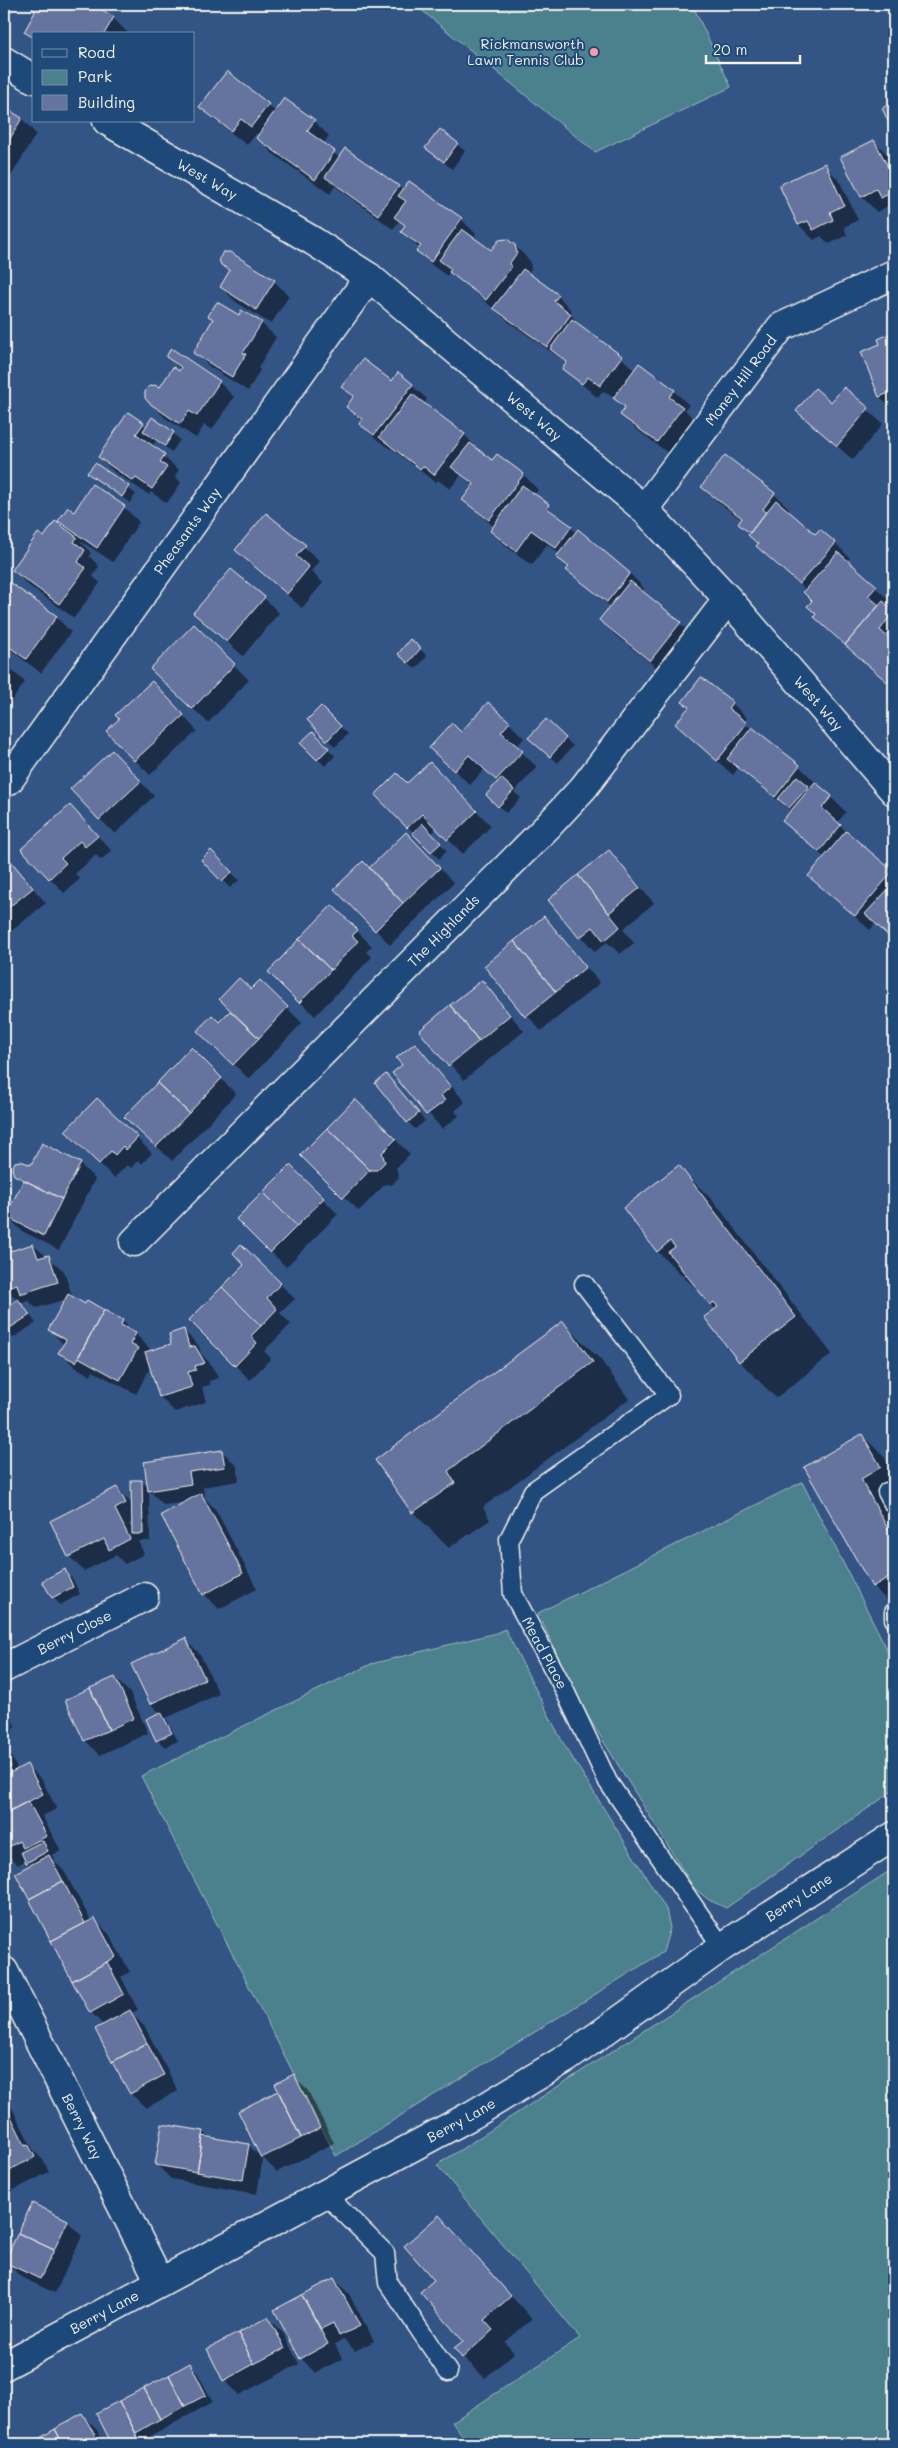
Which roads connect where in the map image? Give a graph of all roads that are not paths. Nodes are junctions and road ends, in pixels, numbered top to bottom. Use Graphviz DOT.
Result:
graph roads {
  1 [pos="4,61"];
  2 [pos="32,78"];
  3 [pos="109,122"];
  4 [pos="894,274"];
  5 [pos="369,277"];
  6 [pos="644,510"];
  7 [pos="728,599"];
  8 [pos="4,784"];
  9 [pos="894,791"];
  10 [pos="134,1242"];
  11 [pos="584,1284"];
  12 [pos="144,1597"];
  13 [pos="894,1612"];
  14 [pos="894,1619"];
  15 [pos="4,1668"];
  16 [pos="894,1836"];
  17 [pos="722,1947"];
  18 [pos="4,1971"];
  19 [pos="325,2194"];
  20 [pos="160,2282"];
  21 [pos="4,2366"];
  22 [pos="448,2372"];
  1 -- 2 [label="street"];
  3 -- 5 [label="street, West Way"];
  4 -- 6 [label="street, Money Hill Road"];
  5 -- 6 [label="street, West Way"];
  5 -- 8 [label="street, Pheasants Way"];
  6 -- 7 [label="street, West Way"];
  7 -- 9 [label="street, West Way"];
  7 -- 10 [label="street, The Highlands"];
  11 -- 17 [label="lane, Mead Place"];
  12 -- 15 [label="street, Berry Close"];
  13 -- 14 [label="lane"];
  16 -- 17 [label="street, Berry Lane"];
  17 -- 19 [label="street, Berry Lane"];
  18 -- 20 [label="street, Berry Way"];
  19 -- 20 [label="street, Berry Lane"];
  19 -- 22 [label="lane"];
  20 -- 21 [label="street, Berry Lane"];
}
